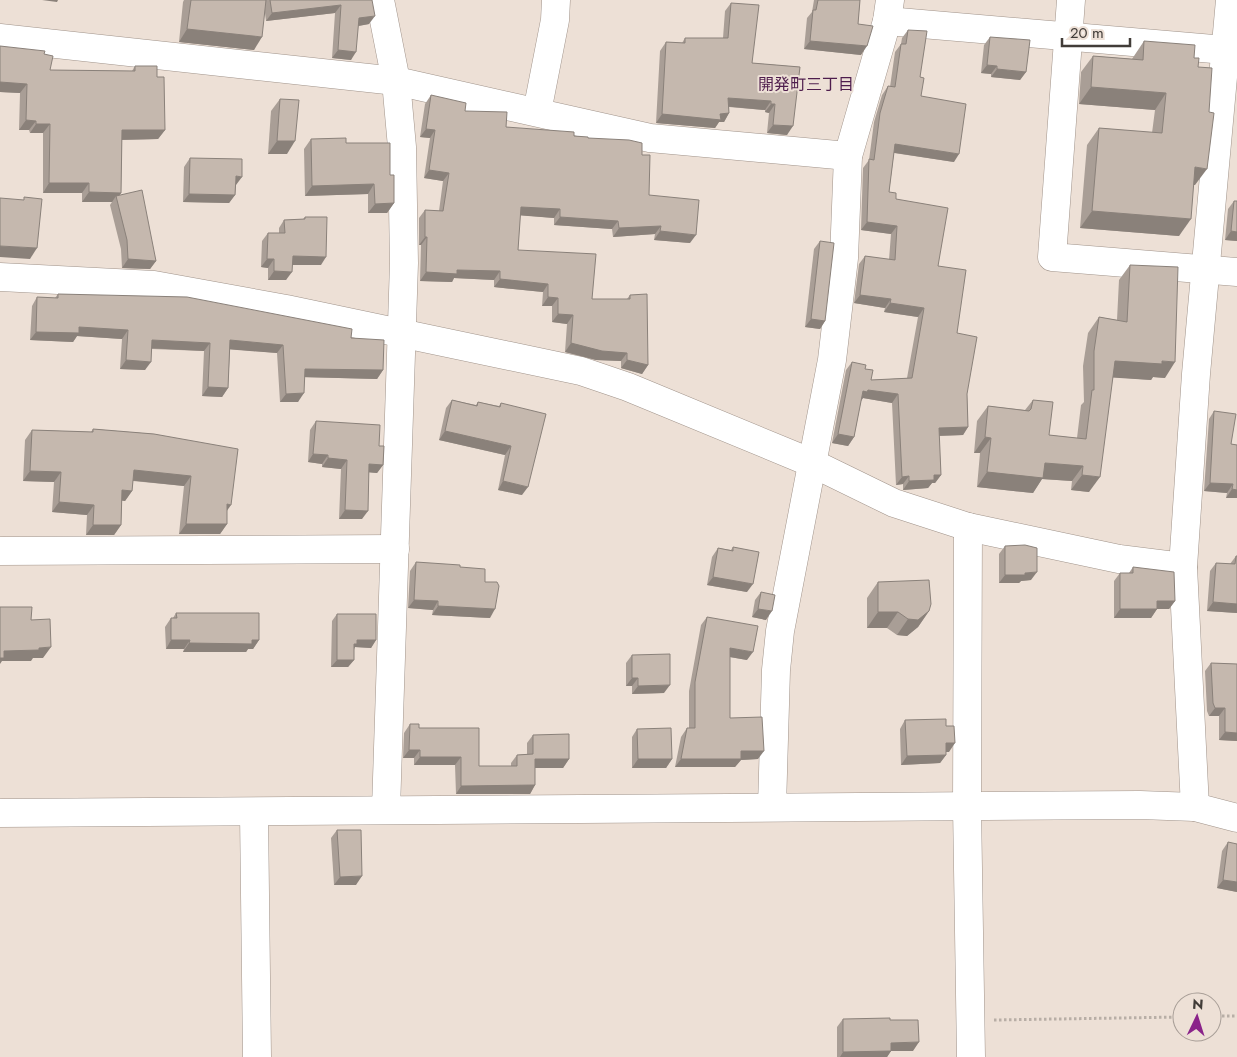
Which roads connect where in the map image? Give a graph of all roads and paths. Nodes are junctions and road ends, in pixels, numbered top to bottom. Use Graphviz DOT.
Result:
graph roads {
  1 [pos="380,0"];
  2 [pos="556,0"];
  3 [pos="1071,0"];
  4 [pos="1230,0"];
  5 [pos="889,10"];
  6 [pos="1068,37"];
  7 [pos="0,38"];
  8 [pos="1225,50"];
  9 [pos="396,81"];
  10 [pos="536,112"];
  11 [pos="1227,142"];
  12 [pos="848,156"];
  13 [pos="1204,270"];
  14 [pos="1237,272"];
  15 [pos="0,277"];
  16 [pos="402,333"];
  17 [pos="812,463"];
  18 [pos="968,527"];
  19 [pos="394,549"];
  20 [pos="0,551"];
  21 [pos="1183,567"];
  22 [pos="967,806"];
  23 [pos="772,807"];
  24 [pos="1195,807"];
  25 [pos="386,809"];
  26 [pos="0,813"];
  27 [pos="254,813"];
  28 [pos="1237,818"];
  29 [pos="1222,1016"];
  30 [pos="1237,1016"];
  31 [pos="1172,1017"];
  32 [pos="971,1020"];
  33 [pos="257,1057"];
  34 [pos="971,1057"];
  1 -- 9 [label="street"];
  2 -- 10 [label="street"];
  3 -- 6 [label="street"];
  4 -- 8 [label="street"];
  5 -- 6 [label="street"];
  5 -- 12 [label="street"];
  6 -- 8 [label="street"];
  6 -- 13 [label="street"];
  7 -- 9 [label="street"];
  8 -- 11 [label="street"];
  9 -- 10 [label="street"];
  9 -- 16 [label="street"];
  10 -- 12 [label="street"];
  11 -- 13 [label="street"];
  12 -- 17 [label="street"];
  13 -- 14 [label="street"];
  13 -- 21 [label="street"];
  15 -- 16 [label="street"];
  16 -- 17 [label="street"];
  16 -- 19 [label="street"];
  17 -- 18 [label="street"];
  17 -- 23 [label="street"];
  18 -- 21 [label="street"];
  18 -- 22 [label="street"];
  19 -- 20 [label="street"];
  19 -- 25 [label="street"];
  21 -- 24 [label="street"];
  22 -- 23 [label="street"];
  22 -- 24 [label="street"];
  22 -- 32 [label="street"];
  23 -- 25 [label="street"];
  24 -- 28 [label="street"];
  25 -- 27 [label="street"];
  26 -- 27 [label="street"];
  27 -- 33 [label="street"];
  29 -- 30 [label="path"];
  31 -- 32 [label="path"];
  32 -- 34 [label="street"];
}
